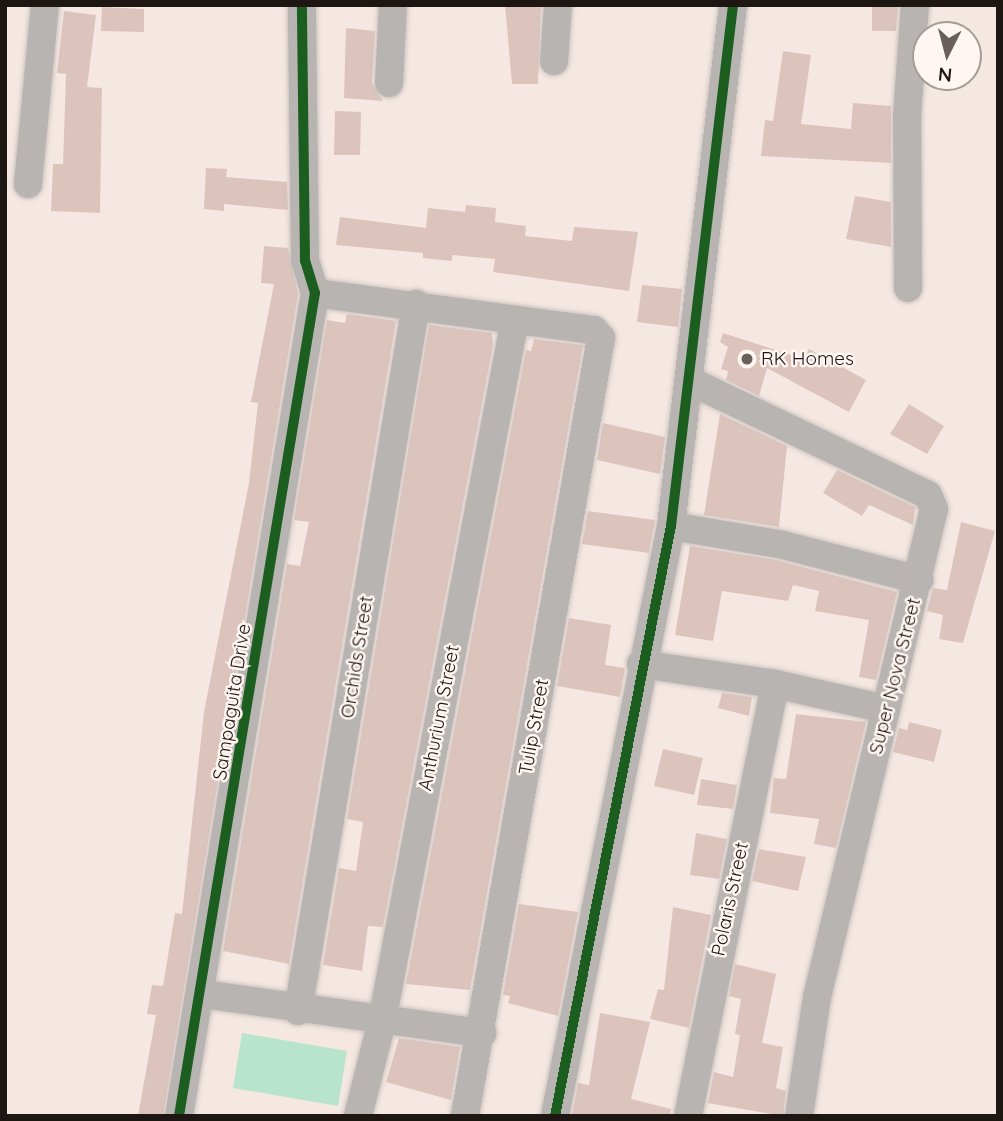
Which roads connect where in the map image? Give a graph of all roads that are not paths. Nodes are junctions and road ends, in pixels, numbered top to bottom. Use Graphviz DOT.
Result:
graph roads {
  1 [pos="45,5"];
  2 [pos="302,5"];
  3 [pos="393,5"];
  4 [pos="558,5"];
  5 [pos="733,5"];
  6 [pos="915,5"];
  7 [pos="554,61"];
  8 [pos="389,83"];
  9 [pos="28,184"];
  10 [pos="908,288"];
  11 [pos="315,293"];
  12 [pos="416,304"];
  13 [pos="515,318"];
  14 [pos="690,381"];
  15 [pos="671,526"];
  16 [pos="919,580"];
  17 [pos="641,664"];
  18 [pos="775,684"];
  19 [pos="886,709"];
  20 [pos="203,994"];
  21 [pos="298,1011"];
  22 [pos="382,1021"];
  23 [pos="482,1033"];
  24 [pos="178,1116"];
  25 [pos="358,1116"];
  26 [pos="465,1116"];
  27 [pos="555,1116"];
  28 [pos="688,1116"];
  29 [pos="799,1116"];
  1 -- 9 [label="street"];
  2 -- 11 [label="street"];
  3 -- 8 [label="street"];
  4 -- 7 [label="street"];
  5 -- 14 [label="street"];
  6 -- 10 [label="street"];
  11 -- 12 [label="street"];
  11 -- 20 [label="street, Sampaguita Drive"];
  12 -- 13 [label="street"];
  12 -- 21 [label="street, Orchids Street"];
  13 -- 22 [label="street, Anthurium Street"];
  13 -- 23 [label="street, Tulip Street"];
  14 -- 15 [label="street"];
  14 -- 16 [label="street, Super Nova Street"];
  15 -- 16 [label="street"];
  15 -- 17 [label="street"];
  16 -- 19 [label="street, Super Nova Street"];
  17 -- 18 [label="street"];
  17 -- 27 [label="street"];
  18 -- 19 [label="street"];
  18 -- 28 [label="street, Polaris Street"];
  19 -- 29 [label="street, Super Nova Street"];
  20 -- 21 [label="street"];
  20 -- 24 [label="street, Sampaguita Drive"];
  21 -- 22 [label="street"];
  22 -- 23 [label="street"];
  22 -- 25 [label="street, Anthurium Street"];
  23 -- 26 [label="street, Tulip Street"];
}
